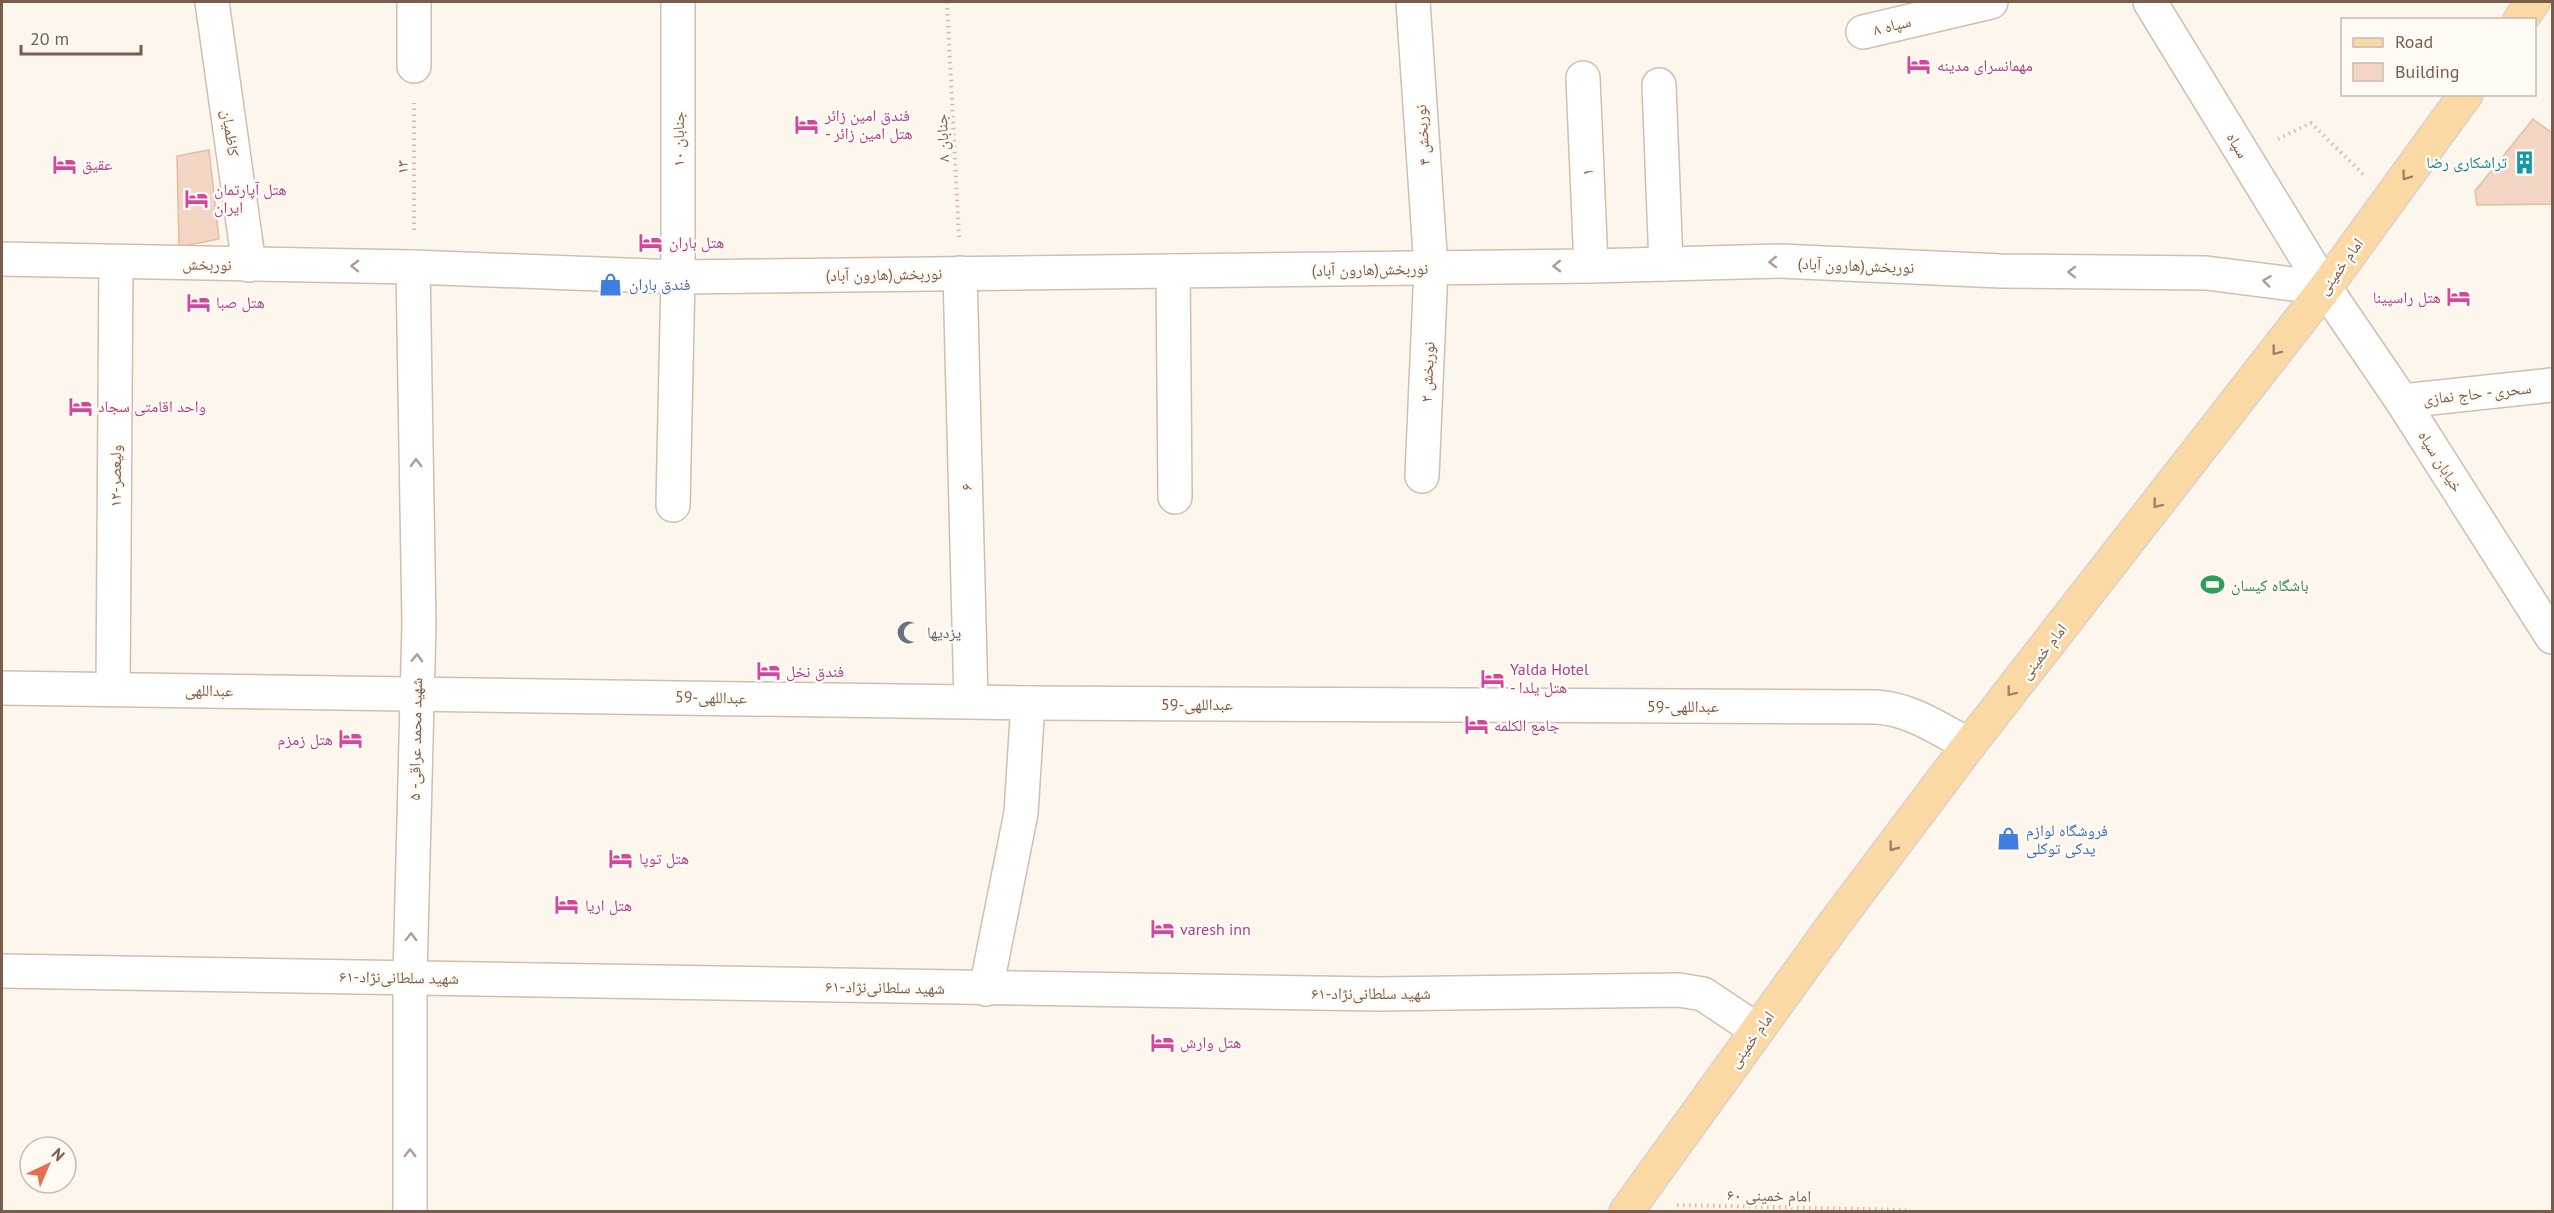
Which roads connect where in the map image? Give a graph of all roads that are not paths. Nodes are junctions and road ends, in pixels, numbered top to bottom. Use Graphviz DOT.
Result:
graph roads {
  1 [pos="212,2"];
  2 [pos="414,2"];
  3 [pos="678,2"];
  4 [pos="1413,2"];
  5 [pos="1991,2"];
  6 [pos="2150,2"];
  7 [pos="2533,2"];
  8 [pos="2521,18"];
  9 [pos="1863,32"];
  10 [pos="414,66"];
  11 [pos="1583,78"];
  12 [pos="1659,85"];
  13 [pos="2465,96"];
  14 [pos="2,259"];
  15 [pos="116,262"];
  16 [pos="1666,264"];
  17 [pos="249,265"];
  18 [pos="1590,266"];
  19 [pos="413,267"];
  20 [pos="1431,268"];
  21 [pos="1173,271"];
  22 [pos="960,273"];
  23 [pos="678,277"];
  24 [pos="2325,288"];
  25 [pos="2553,385"];
  26 [pos="2402,401"];
  27 [pos="1422,476"];
  28 [pos="1174,497"];
  29 [pos="673,505"];
  30 [pos="2553,638"];
  31 [pos="2,688"];
  32 [pos="113,689"];
  33 [pos="416,693"];
  34 [pos="971,701"];
  35 [pos="1028,703"];
  36 [pos="1969,745"];
  37 [pos="2,971"];
  38 [pos="410,977"];
  39 [pos="986,989"];
  40 [pos="1757,1030"];
  41 [pos="1628,1208"];
  42 [pos="410,1212"];
  1 -- 17 [label="street, کاظمیان"];
  2 -- 10 [label="street"];
  3 -- 23 [label="street, جنابان ۱۰"];
  4 -- 20 [label="street, نوربخش ۴"];
  5 -- 9 [label="street, سپاه ۸"];
  6 -- 24 [label="street, سپاه"];
  7 -- 8 [label="main road"];
  11 -- 18 [label="street, ۱"];
  12 -- 16 [label="street"];
  13 -- 24 [label="main road, امام خمینی, one-way"];
  14 -- 15 [label="street, نوربخش"];
  15 -- 17 [label="street, نوربخش"];
  15 -- 32 [label="street, ولیعصر-۱۲"];
  16 -- 18 [label="street, نوربخش(هارون آباد)"];
  24 -- 16 [label="street, نوربخش(هارون آباد), one-way"];
  19 -- 17 [label="street, نوربخش, one-way"];
  18 -- 20 [label="street, نوربخش(هارون آباد), one-way"];
  19 -- 23 [label="street, نوربخش(هارون آباد)"];
  33 -- 19 [label="street, شهید محمد عراقی- ۵, one-way"];
  20 -- 21 [label="street, نوربخش(هارون آباد)"];
  20 -- 27 [label="street, نوربخش ۲"];
  21 -- 22 [label="street, نوربخش(هارون آباد)"];
  21 -- 28 [label="street"];
  22 -- 23 [label="street, نوربخش(هارون آباد)"];
  22 -- 34 [label="street, ۶"];
  23 -- 29 [label="street, جنابان ۱۰"];
  24 -- 26 [label="street, خیابان سپاه"];
  24 -- 36 [label="main road, امام خمینی, one-way"];
  25 -- 26 [label="street, سحری - حاج نمازی"];
  26 -- 30 [label="street, خیابان سپاه"];
  31 -- 32 [label="street, عبداللهی"];
  32 -- 33 [label="street, عبداللهی"];
  33 -- 34 [label="street, عبداللهی-59"];
  38 -- 33 [label="street, شهید محمد عراقی- ۵, one-way"];
  34 -- 35 [label="street, عبداللهی-59"];
  35 -- 36 [label="street, عبداللهی-59"];
  35 -- 39 [label="street"];
  36 -- 40 [label="main road, امام خمینی, one-way"];
  37 -- 38 [label="street, شهید سلطانی‌نژاد-۶۱"];
  38 -- 39 [label="street, شهید سلطانی‌نژاد-۶۱"];
  42 -- 38 [label="street, شهید محمد عراقی- ۵, one-way"];
  39 -- 40 [label="street, شهید سلطانی‌نژاد-۶۱"];
  40 -- 41 [label="main road, امام خمینی"];
}
